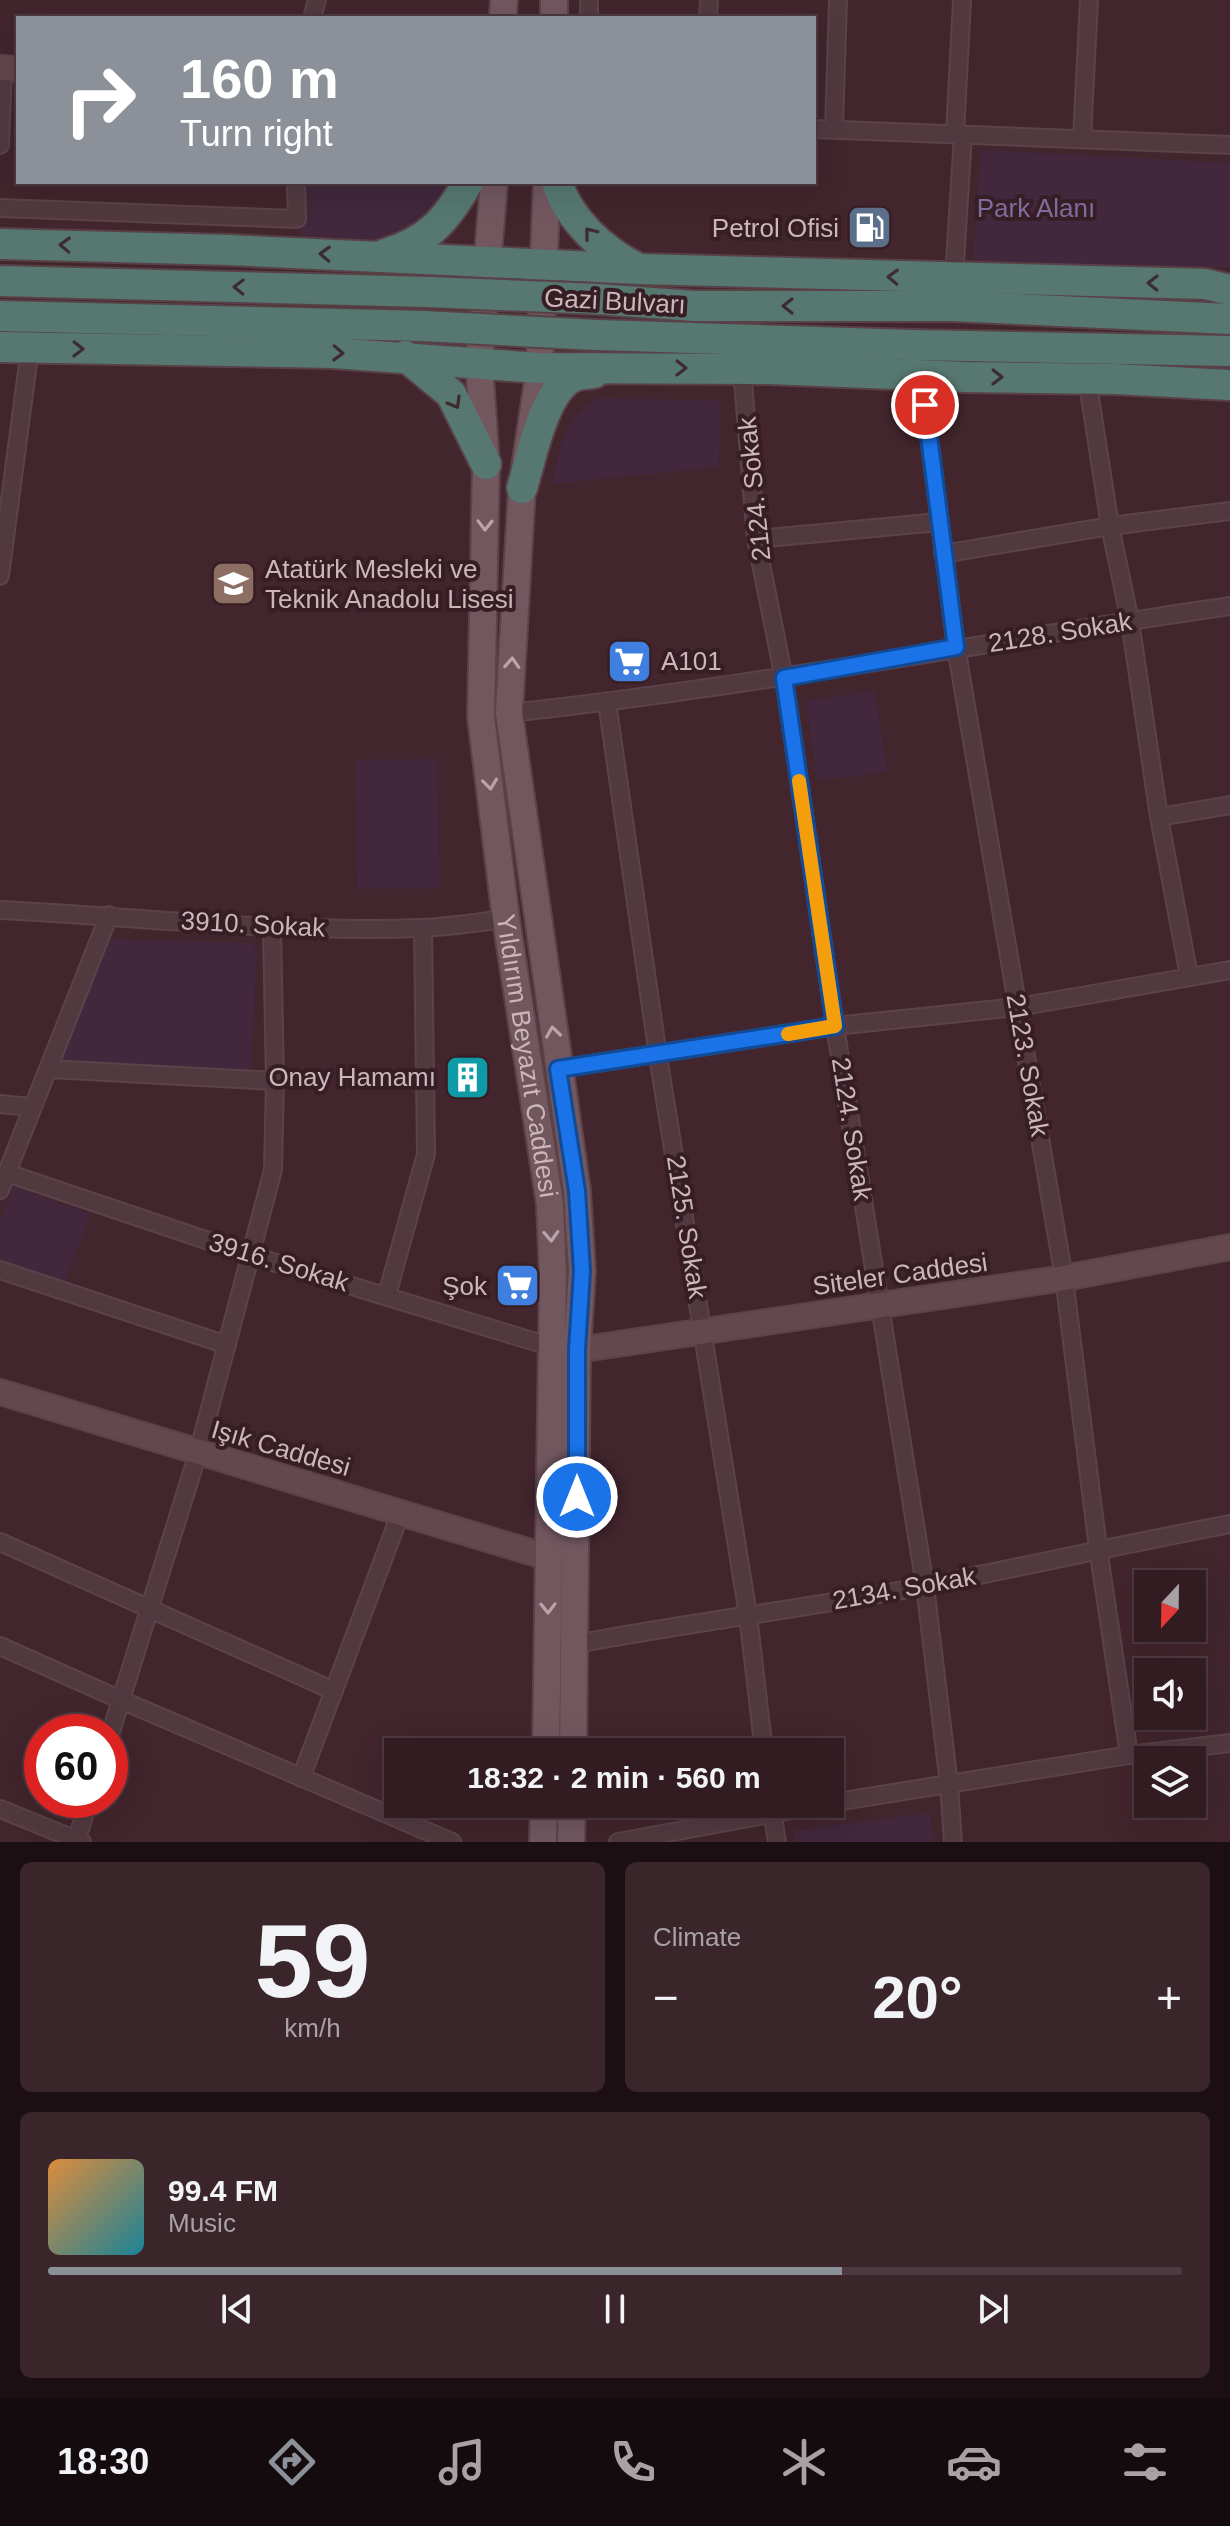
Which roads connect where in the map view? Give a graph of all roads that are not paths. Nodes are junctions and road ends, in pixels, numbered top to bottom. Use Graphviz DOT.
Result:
graph roads {
  1 [pos="838,0"];
  2 [pos="962,0"];
  3 [pos="1089,0"];
  4 [pos="7,68"];
  5 [pos="816,129"];
  6 [pos="834,129"];
  7 [pos="959,135"];
  8 [pos="1082,139"];
  9 [pos="0,145"];
  10 [pos="1230,145"];
  11 [pos="296,184"];
  12 [pos="467,184"];
  13 [pos="494,184"];
  14 [pos="547,184"];
  15 [pos="558,184"];
  16 [pos="0,208"];
  17 [pos="0,244"];
  18 [pos="378,256"];
  19 [pos="486,261"];
  20 [pos="544,266"];
  21 [pos="639,269"];
  22 [pos="954,278"];
  23 [pos="0,281"];
  24 [pos="1230,290"];
  25 [pos="0,316"];
  26 [pos="1230,319"];
  27 [pos="0,347"];
  28 [pos="30,348"];
  29 [pos="1230,351"];
  30 [pos="405,356"];
  31 [pos="479,363"];
  32 [pos="626,367"];
  33 [pos="742,369"];
  34 [pos="539,371"];
  35 [pos="921,375"];
  36 [pos="1087,378"];
  37 [pos="1230,385"];
  38 [pos="486,464"];
  39 [pos="522,488"];
  40 [pos="1230,511"];
  41 [pos="939,522"];
  42 [pos="1110,526"];
  43 [pos="756,539"];
  44 [pos="943,554"];
  45 [pos="0,576"];
  46 [pos="1230,606"];
  47 [pos="1130,621"];
  48 [pos="956,647"];
  49 [pos="784,678"];
  50 [pos="607,702"];
  51 [pos="509,713"];
  52 [pos="1230,805"];
  53 [pos="1159,817"];
  54 [pos="0,910"];
  55 [pos="109,915"];
  56 [pos="506,919"];
  57 [pos="272,928"];
  58 [pos="423,928"];
  59 [pos="1230,970"];
  60 [pos="1189,976"];
  61 [pos="1018,1007"];
  62 [pos="835,1026"];
  63 [pos="658,1056"];
  64 [pos="49,1069"];
  65 [pos="558,1069"];
  66 [pos="275,1081"];
  67 [pos="0,1104"];
  68 [pos="31,1107"];
  69 [pos="7,1173"];
  70 [pos="0,1190"];
  71 [pos="1230,1247"];
  72 [pos="250,1255"];
  73 [pos="0,1270"];
  74 [pos="1064,1278"];
  75 [pos="387,1295"];
  76 [pos="880,1304"];
  77 [pos="704,1331"];
  78 [pos="227,1345"];
  79 [pos="564,1348"];
  80 [pos="0,1392"];
  81 [pos="198,1453"];
  82 [pos="401,1512"];
  83 [pos="1230,1524"];
  84 [pos="0,1542"];
  85 [pos="1098,1548"];
  86 [pos="547,1557"];
  87 [pos="925,1586"];
  88 [pos="151,1608"];
  89 [pos="748,1615"];
  90 [pos="576,1644"];
  91 [pos="0,1646"];
  92 [pos="334,1691"];
  93 [pos="121,1700"];
  94 [pos="117,1714"];
  95 [pos="546,1738"];
  96 [pos="573,1738"];
  97 [pos="762,1738"];
  98 [pos="1230,1743"];
  99 [pos="1129,1755"];
  100 [pos="301,1778"];
  101 [pos="949,1784"];
  102 [pos="844,1801"];
  103 [pos="0,1809"];
  104 [pos="84,1818"];
  105 [pos="544,1818"];
  106 [pos="572,1818"];
  107 [pos="726,1818"];
  108 [pos="773,1818"];
  109 [pos="78,1841"];
  110 [pos="445,1841"];
  111 [pos="543,1842"];
  112 [pos="571,1842"];
  113 [pos="618,1842"];
  114 [pos="777,1842"];
  115 [pos="953,1842"];
  1 -- 6 [label="street"];
  2 -- 7 [label="street"];
  3 -- 8 [label="street"];
  4 -- 9 [label="street"];
  5 -- 6 [label="street"];
  6 -- 7 [label="street"];
  7 -- 8 [label="street"];
  7 -- 22 [label="street"];
  8 -- 10 [label="street"];
  11 -- 16 [label="street"];
  12 -- 18 [label="highway"];
  13 -- 19 [label="main road, Yıldırım Beyazıt Caddesi"];
  14 -- 20 [label="main road, Yıldırım Beyazıt Caddesi"];
  21 -- 15 [label="highway, one-way"];
  18 -- 17 [label="highway, one-way"];
  18 -- 19 [label="highway"];
  19 -- 20 [label="highway"];
  19 -- 31 [label="main road, Yıldırım Beyazıt Caddesi"];
  20 -- 21 [label="highway"];
  20 -- 34 [label="main road, Yıldırım Beyazıt Caddesi"];
  22 -- 21 [label="highway, one-way"];
  24 -- 22 [label="highway, one-way"];
  26 -- 23 [label="highway, Gazi Bulvarı, one-way, bridge"];
  25 -- 29 [label="highway, Gazi Bulvarı, bridge"];
  27 -- 28 [label="highway"];
  28 -- 30 [label="highway, one-way"];
  28 -- 45 [label="street"];
  30 -- 31 [label="highway"];
  30 -- 38 [label="highway, one-way"];
  31 -- 34 [label="highway"];
  31 -- 38 [label="main road, Yıldırım Beyazıt Caddesi"];
  32 -- 33 [label="highway, one-way"];
  32 -- 34 [label="highway"];
  32 -- 39 [label="highway"];
  33 -- 35 [label="highway"];
  33 -- 43 [label="street, 2124. Sokak"];
  34 -- 39 [label="main road, Yıldırım Beyazıt Caddesi"];
  35 -- 36 [label="highway, one-way"];
  35 -- 41 [label="street, 2123. Sokak"];
  36 -- 37 [label="highway"];
  36 -- 42 [label="street"];
  38 -- 56 [label="main road, Yıldırım Beyazıt Caddesi, one-way"];
  51 -- 39 [label="main road, Yıldırım Beyazıt Caddesi, one-way"];
  40 -- 42 [label="street"];
  41 -- 43 [label="street"];
  41 -- 44 [label="street, 2123. Sokak"];
  42 -- 44 [label="street"];
  42 -- 47 [label="street"];
  43 -- 49 [label="street, 2124. Sokak"];
  44 -- 48 [label="street, 2123. Sokak"];
  46 -- 47 [label="street, 2128. Sokak"];
  47 -- 48 [label="street, 2128. Sokak"];
  47 -- 53 [label="street"];
  48 -- 49 [label="street, 2128. Sokak"];
  48 -- 61 [label="street, 2123. Sokak"];
  49 -- 50 [label="street, 2128. Sokak"];
  49 -- 62 [label="street, 2124. Sokak"];
  50 -- 51 [label="street, 2128. Sokak"];
  50 -- 63 [label="street, 2125. Sokak"];
  65 -- 51 [label="main road, Yıldırım Beyazıt Caddesi, one-way"];
  52 -- 53 [label="street"];
  53 -- 60 [label="street"];
  54 -- 55 [label="street, 3910. Sokak"];
  55 -- 57 [label="street, 3910. Sokak"];
  55 -- 64 [label="street"];
  56 -- 58 [label="street, 3910. Sokak"];
  56 -- 79 [label="main road, Yıldırım Beyazıt Caddesi, one-way"];
  57 -- 58 [label="street, 3910. Sokak"];
  57 -- 66 [label="street"];
  58 -- 75 [label="street"];
  59 -- 60 [label="street"];
  60 -- 61 [label="street"];
  61 -- 62 [label="street"];
  61 -- 74 [label="street, 2123. Sokak"];
  62 -- 63 [label="street"];
  62 -- 76 [label="street, 2124. Sokak"];
  63 -- 65 [label="street"];
  63 -- 77 [label="street, 2125. Sokak"];
  64 -- 66 [label="street"];
  64 -- 68 [label="street"];
  65 -- 79 [label="main road, Yıldırım Beyazıt Caddesi"];
  66 -- 72 [label="street"];
  67 -- 68 [label="street"];
  68 -- 69 [label="street"];
  69 -- 70 [label="street"];
  69 -- 72 [label="street, 3916. Sokak"];
  71 -- 74 [label="street, Siteler Caddesi"];
  72 -- 75 [label="street, 3916. Sokak"];
  72 -- 78 [label="street"];
  73 -- 78 [label="street"];
  74 -- 76 [label="street, Siteler Caddesi"];
  74 -- 85 [label="street, 2123. Sokak"];
  75 -- 79 [label="street, 3916. Sokak"];
  76 -- 77 [label="street, Siteler Caddesi"];
  76 -- 87 [label="street, 2124. Sokak"];
  77 -- 79 [label="street, Siteler Caddesi"];
  77 -- 89 [label="street, 2125. Sokak"];
  78 -- 81 [label="street"];
  79 -- 86 [label="main road, Yıldırım Beyazıt Caddesi"];
  79 -- 90 [label="main road, Yıldırım Beyazıt Caddesi"];
  80 -- 81 [label="street, Işık Caddesi"];
  81 -- 82 [label="street, Işık Caddesi"];
  81 -- 88 [label="street"];
  82 -- 86 [label="street, Işık Caddesi"];
  82 -- 92 [label="street"];
  83 -- 85 [label="street, 2134. Sokak"];
  84 -- 88 [label="street"];
  85 -- 87 [label="street, 2134. Sokak"];
  85 -- 99 [label="street, 2123. Sokak"];
  86 -- 95 [label="main road, Yıldırım Beyazıt Caddesi, one-way"];
  87 -- 89 [label="street, 2134. Sokak"];
  87 -- 101 [label="street, 2124. Sokak"];
  88 -- 92 [label="street"];
  88 -- 93 [label="street"];
  89 -- 90 [label="street, 2134. Sokak"];
  89 -- 97 [label="street, 2125. Sokak"];
  90 -- 96 [label="main road, Yıldırım Beyazıt Caddesi"];
  91 -- 93 [label="street"];
  92 -- 100 [label="street"];
  93 -- 94 [label="street"];
  93 -- 100 [label="street"];
  98 -- 99 [label="street"];
  99 -- 101 [label="street"];
  100 -- 110 [label="street"];
  101 -- 102 [label="street"];
  101 -- 115 [label="street, 2124. Sokak"];
  103 -- 109 [label="street"];
  104 -- 109 [label="street"];
  105 -- 111 [label="main road"];
  106 -- 112 [label="main road"];
  107 -- 113 [label="street"];
  108 -- 114 [label="street"];
}
